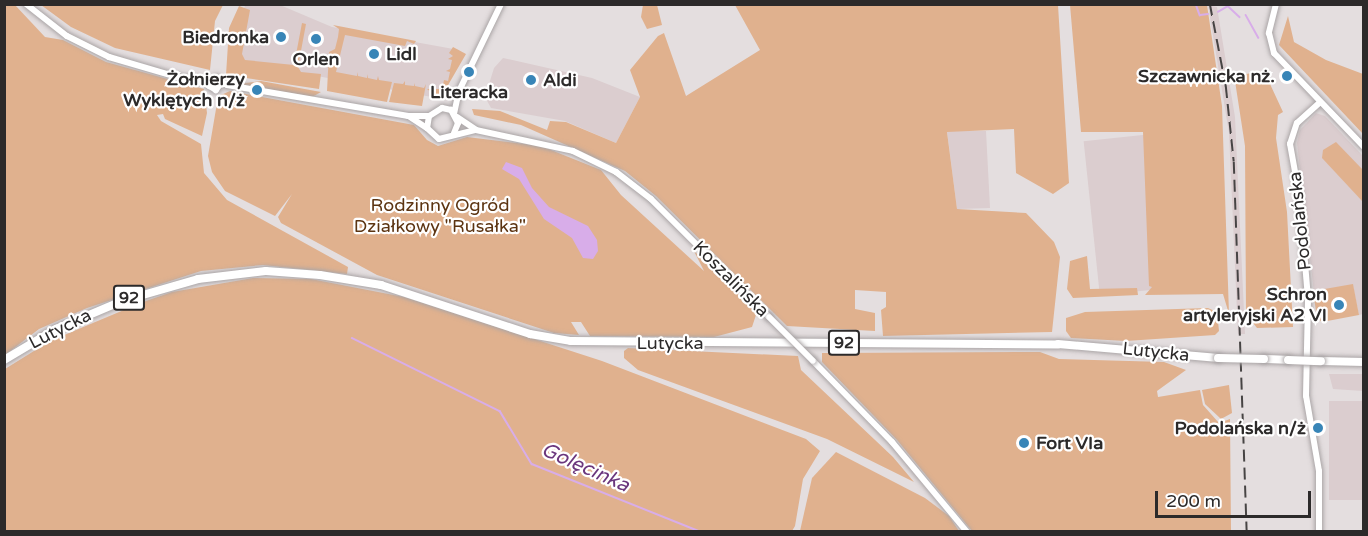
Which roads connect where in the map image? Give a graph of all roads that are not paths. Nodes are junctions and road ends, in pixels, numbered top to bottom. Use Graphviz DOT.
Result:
graph roads {
  1 [pos="26,4"];
  2 [pos="501,4"];
  3 [pos="1276,4"];
  4 [pos="459,92"];
  5 [pos="1320,102"];
  6 [pos="442,108"];
  7 [pos="408,116"];
  8 [pos="429,116"];
  9 [pos="456,116"];
  10 [pos="427,128"];
  11 [pos="476,130"];
  12 [pos="454,133"];
  13 [pos="1364,147"];
  14 [pos="4,360"];
  15 [pos="1364,362"];
  16 [pos="967,531"];
  17 [pos="1319,531"];
  1 -- 7 [label="street"];
  2 -- 4 [label="street"];
  3 -- 5 [label="street"];
  4 -- 6 [label="street"];
  4 -- 9 [label="street"];
  5 -- 13 [label="street"];
  5 -- 17 [label="street, Podolańska"];
  6 -- 8 [label="street"];
  6 -- 9 [label="street"];
  7 -- 8 [label="street"];
  7 -- 10 [label="street"];
  8 -- 10 [label="street"];
  9 -- 11 [label="street, Koszalińska"];
  9 -- 12 [label="street"];
  10 -- 12 [label="street"];
  11 -- 12 [label="street, Koszalińska"];
  11 -- 16 [label="street, Koszalińska, bridge"];
  14 -- 15 [label="main road, Lutycka / 92, bridge"];
}
